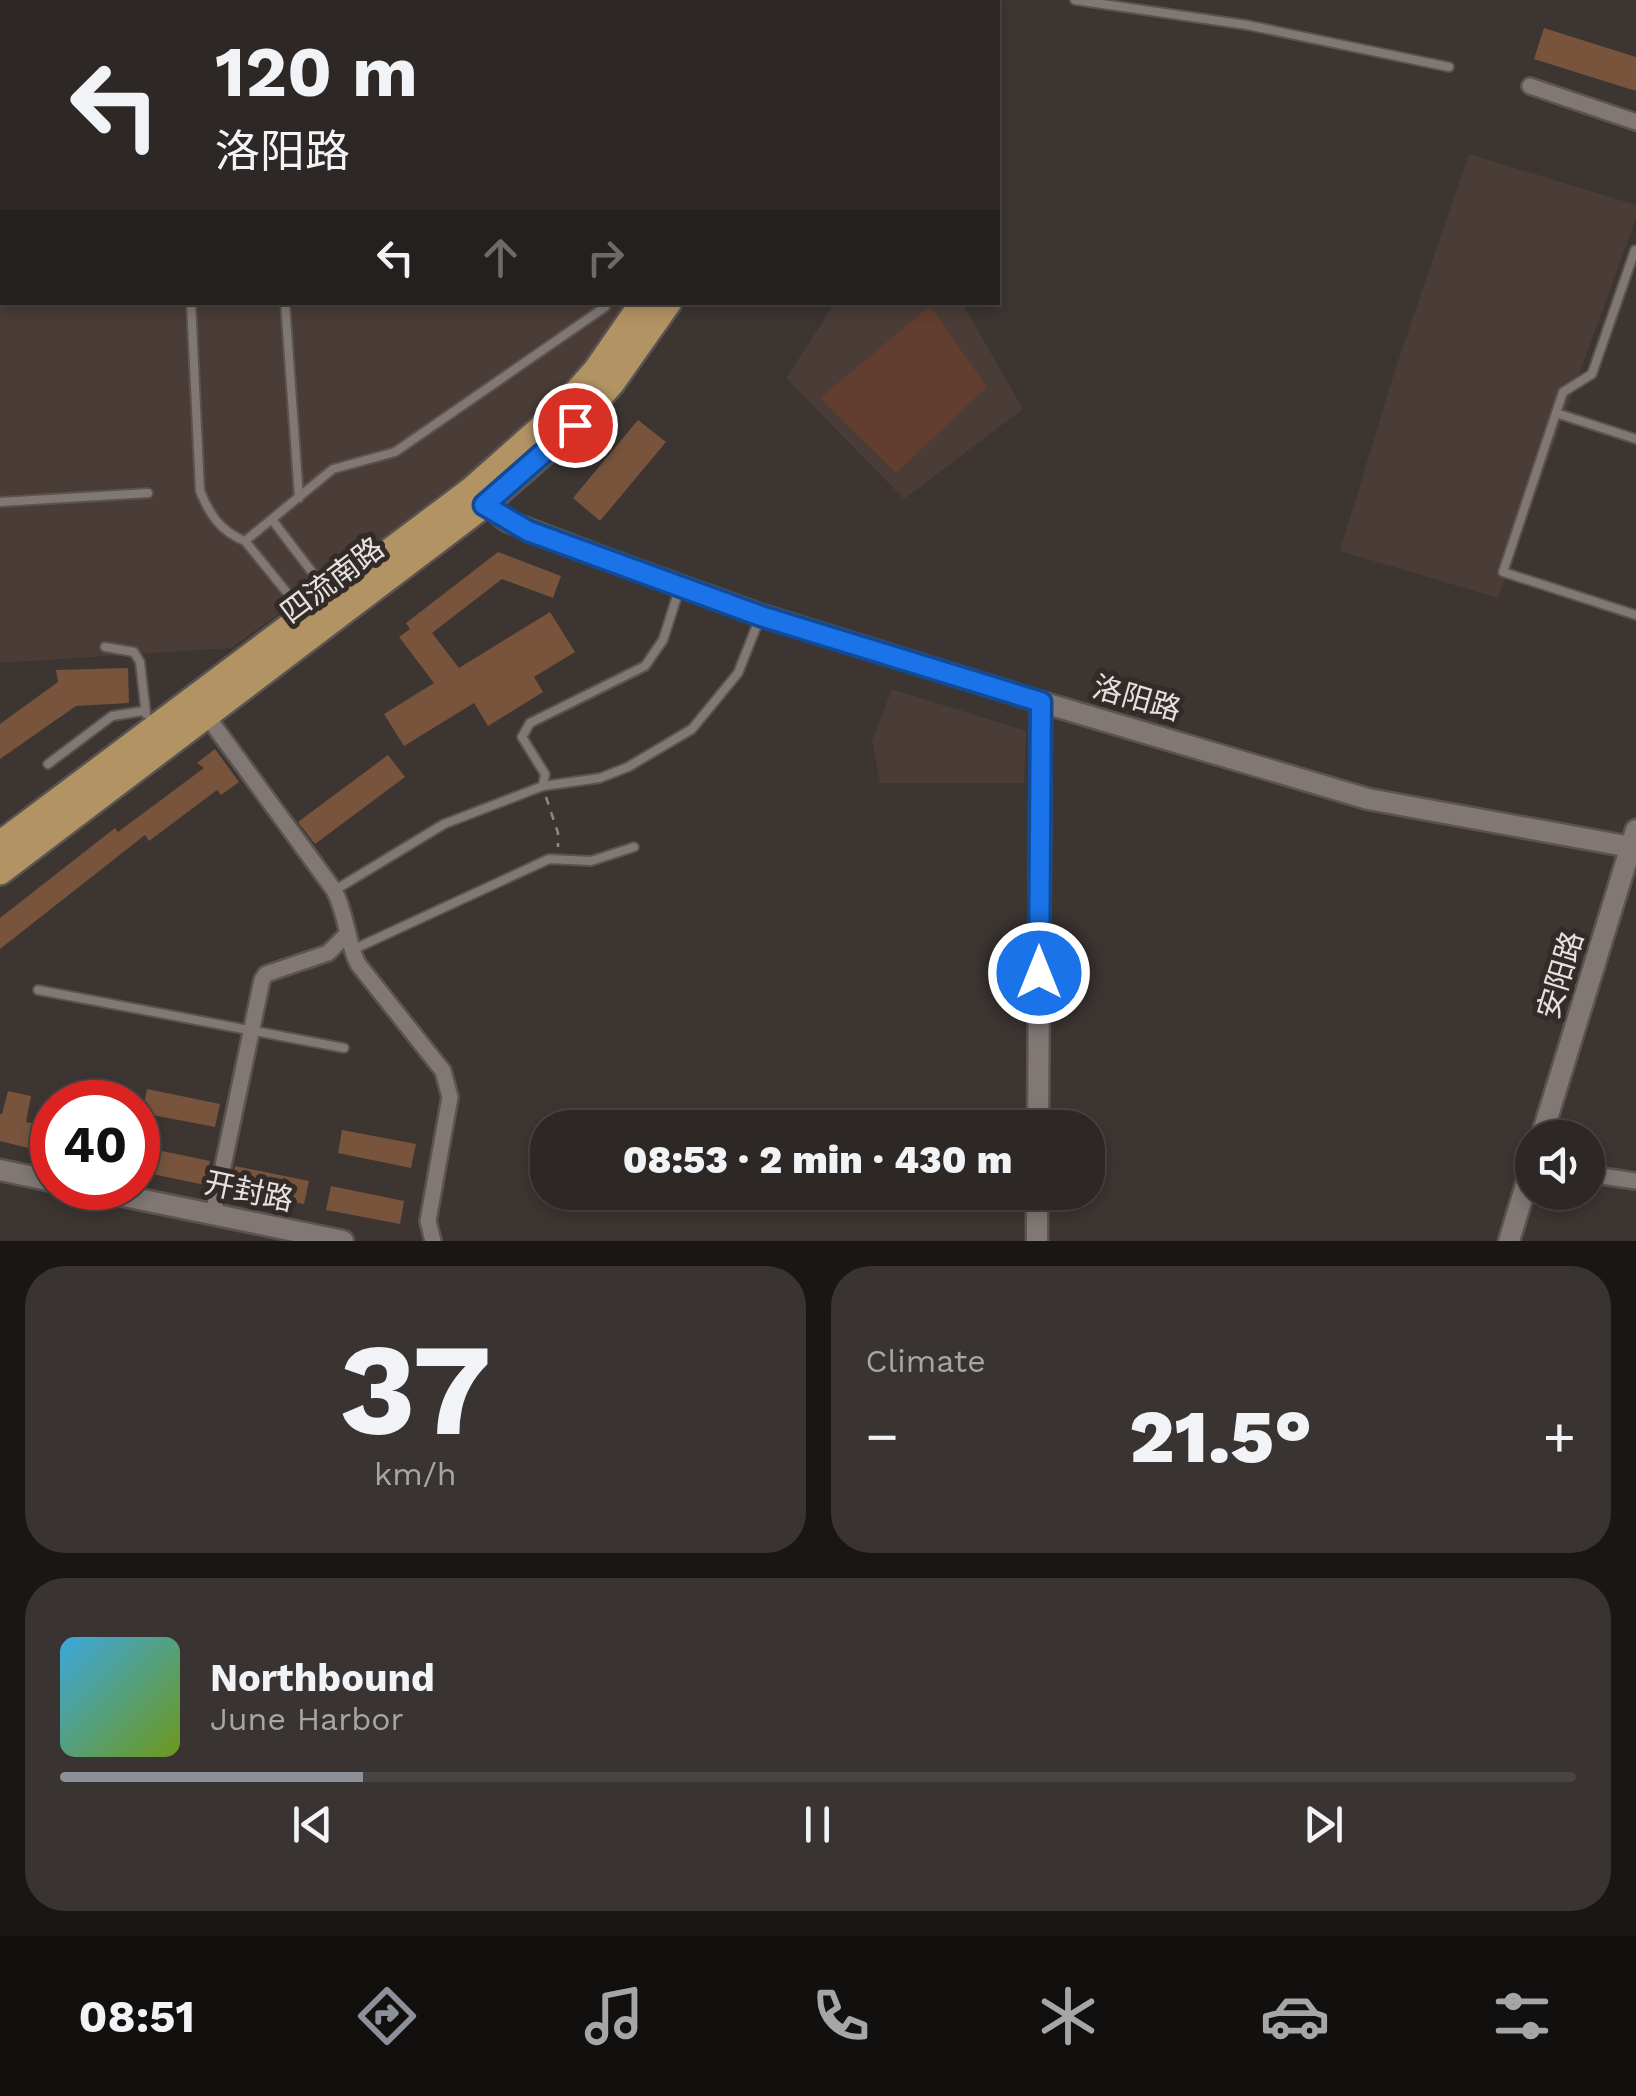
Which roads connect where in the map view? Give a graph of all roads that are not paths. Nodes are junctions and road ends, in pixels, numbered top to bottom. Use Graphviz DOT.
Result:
graph roads {
  1 [pos="1074,0"];
  2 [pos="1450,66"];
  3 [pos="1530,86"];
  4 [pos="1636,122"];
  5 [pos="1635,250"];
  6 [pos="191,305"];
  7 [pos="285,305"];
  8 [pos="606,305"];
  9 [pos="642,305"];
  10 [pos="667,305"];
  11 [pos="1556,413"];
  12 [pos="1636,438"];
  13 [pos="148,494"];
  14 [pos="300,498"];
  15 [pos="477,498"];
  16 [pos="0,502"];
  17 [pos="273,520"];
  18 [pos="245,541"];
  19 [pos="681,586"];
  20 [pos="337,604"];
  21 [pos="1636,615"];
  22 [pos="761,616"];
  23 [pos="312,624"];
  24 [pos="105,647"];
  25 [pos="1041,702"];
  26 [pos="208,716"];
  27 [pos="150,719"];
  28 [pos="48,764"];
  29 [pos="543,786"];
  30 [pos="1,841"];
  31 [pos="1634,842"];
  32 [pos="634,847"];
  33 [pos="0,872"];
  34 [pos="334,890"];
  35 [pos="350,942"];
  36 [pos="38,990"];
  37 [pos="251,1031"];
  38 [pos="344,1048"];
  39 [pos="1038,1110"];
  40 [pos="1547,1120"];
  41 [pos="0,1170"];
  42 [pos="30,1176"];
  43 [pos="1605,1176"];
  44 [pos="1636,1181"];
  45 [pos="160,1203"];
  46 [pos="1037,1210"];
  47 [pos="1518,1210"];
  48 [pos="213,1214"];
  49 [pos="342,1241"];
  50 [pos="433,1241"];
  51 [pos="1037,1241"];
  52 [pos="1509,1241"];
  1 -- 2 [label="lane"];
  3 -- 4 [label="street"];
  5 -- 11 [label="lane"];
  6 -- 18 [label="lane"];
  7 -- 14 [label="lane"];
  8 -- 14 [label="lane"];
  9 -- 15 [label="main road, 四流南路"];
  10 -- 15 [label="main road, 四流南路"];
  11 -- 12 [label="lane"];
  11 -- 21 [label="lane"];
  13 -- 16 [label="lane"];
  14 -- 17 [label="lane"];
  15 -- 19 [label="street, 洛阳路"];
  15 -- 20 [label="main road, 四流南路"];
  17 -- 18 [label="lane"];
  17 -- 20 [label="lane"];
  18 -- 23 [label="lane"];
  19 -- 22 [label="street, 洛阳路"];
  19 -- 29 [label="lane"];
  20 -- 23 [label="main road, 四流南路"];
  22 -- 25 [label="street, 洛阳路"];
  22 -- 29 [label="lane"];
  23 -- 26 [label="main road, 四流南路"];
  23 -- 27 [label="main road, 四流南路"];
  24 -- 27 [label="lane"];
  25 -- 31 [label="street, 洛阳路"];
  25 -- 39 [label="street"];
  26 -- 33 [label="main road, 四流南路"];
  26 -- 34 [label="street"];
  27 -- 28 [label="lane"];
  27 -- 30 [label="main road, 四流南路"];
  29 -- 34 [label="lane"];
  31 -- 40 [label="street, 安阳路"];
  32 -- 35 [label="lane"];
  34 -- 35 [label="street"];
  35 -- 37 [label="street"];
  35 -- 50 [label="street"];
  36 -- 37 [label="lane"];
  37 -- 38 [label="lane"];
  37 -- 48 [label="street"];
  41 -- 42 [label="street"];
  43 -- 44 [label="street"];
  45 -- 48 [label="street, 开封路"];
  46 -- 51 [label="street"];
  47 -- 52 [label="street"];
  48 -- 49 [label="street, 开封路"];
}
